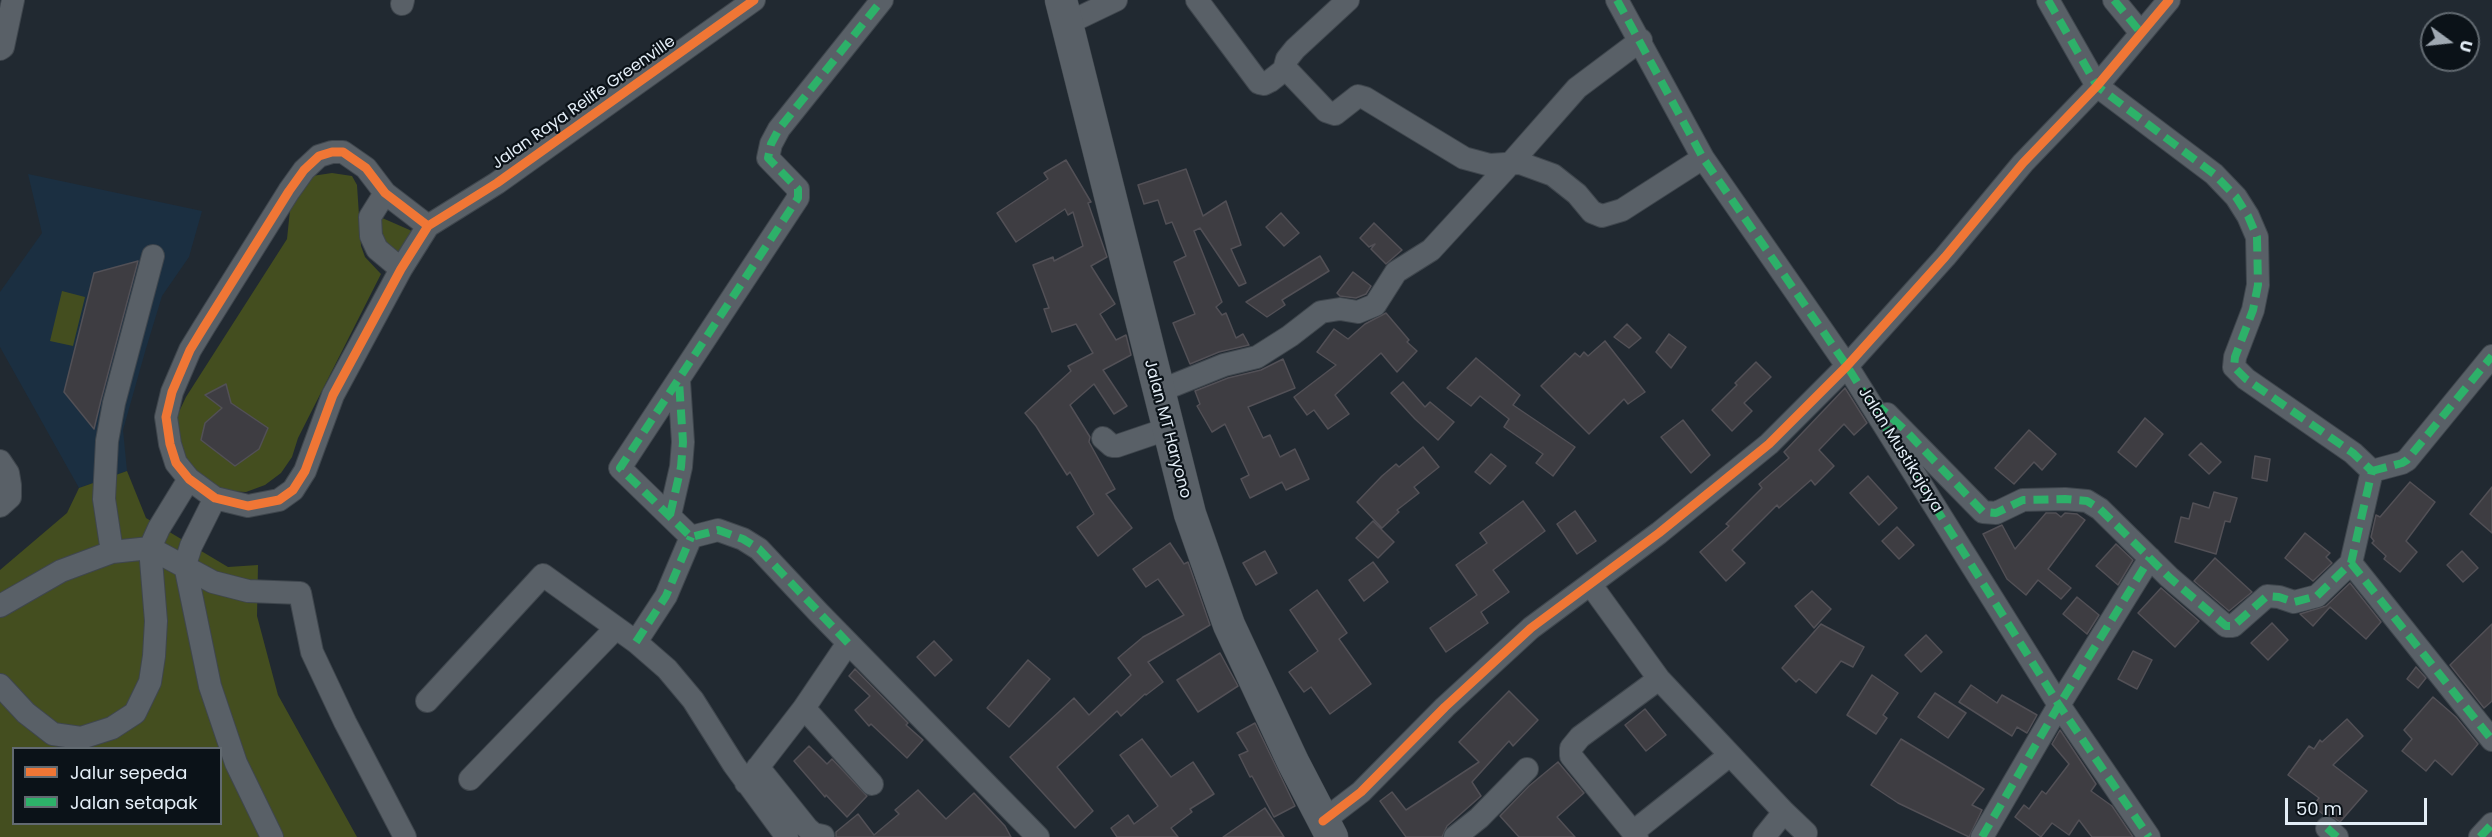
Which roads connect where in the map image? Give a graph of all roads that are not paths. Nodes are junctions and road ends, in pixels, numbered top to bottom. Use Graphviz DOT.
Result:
graph roads {
  1 [pos="13,0"];
  2 [pos="754,0"];
  3 [pos="882,0"];
  4 [pos="1116,0"];
  5 [pos="1197,0"];
  6 [pos="1348,0"];
  7 [pos="1617,0"];
  8 [pos="2048,0"];
  9 [pos="2114,0"];
  10 [pos="2169,0"];
  11 [pos="1064,12"];
  12 [pos="2141,33"];
  13 [pos="1641,40"];
  14 [pos="0,49"];
  15 [pos="1284,70"];
  16 [pos="2097,86"];
  17 [pos="1703,158"];
  18 [pos="1510,164"];
  19 [pos="385,193"];
  20 [pos="428,226"];
  21 [pos="153,256"];
  22 [pos="401,269"];
  23 [pos="2492,356"];
  24 [pos="1847,366"];
  25 [pos="679,381"];
  26 [pos="1157,392"];
  27 [pos="1866,395"];
  28 [pos="1167,429"];
  29 [pos="1103,438"];
  30 [pos="0,461"];
  31 [pos="2373,471"];
  32 [pos="189,479"];
  33 [pos="215,498"];
  34 [pos="0,506"];
  35 [pos="670,515"];
  36 [pos="691,537"];
  37 [pos="154,538"];
  38 [pos="112,552"];
  39 [pos="188,555"];
  40 [pos="2150,558"];
  41 [pos="2351,563"];
  42 [pos="1591,585"];
  43 [pos="0,606"];
  44 [pos="616,628"];
  45 [pos="636,642"];
  46 [pos="848,643"];
  47 [pos="1659,679"];
  48 [pos="0,685"];
  49 [pos="427,701"];
  50 [pos="2059,705"];
  51 [pos="804,708"];
  52 [pos="2492,740"];
  53 [pos="1730,755"];
  54 [pos="1527,769"];
  55 [pos="752,775"];
  56 [pos="470,779"];
  57 [pos="872,784"];
  58 [pos="1784,812"];
  59 [pos="2492,824"];
  60 [pos="1328,829"];
  61 [pos="1806,833"];
  62 [pos="1635,834"];
  63 [pos="823,836"];
  64 [pos="272,837"];
  65 [pos="405,837"];
  66 [pos="787,837"];
  67 [pos="1038,837"];
  68 [pos="1455,837"];
  69 [pos="1764,837"];
  70 [pos="1982,837"];
  71 [pos="2149,837"];
  72 [pos="2480,837"];
  1 -- 14 [label="street"];
  2 -- 20 [label="street, Jalan Raya Relife Greenville"];
  3 -- 25 [label="street"];
  4 -- 11 [label="street"];
  5 -- 15 [label="street"];
  6 -- 15 [label="street"];
  7 -- 13 [label="street, Jalan Mustikajaya"];
  8 -- 16 [label="street"];
  9 -- 12 [label="street"];
  10 -- 12 [label="street"];
  11 -- 26 [label="main road, Jalan MT Haryono"];
  12 -- 16 [label="street"];
  13 -- 17 [label="street, Jalan Mustikajaya"];
  13 -- 18 [label="street"];
  15 -- 18 [label="street"];
  16 -- 24 [label="street"];
  16 -- 31 [label="street"];
  17 -- 18 [label="street"];
  17 -- 24 [label="street, Jalan Mustikajaya"];
  18 -- 26 [label="street"];
  19 -- 20 [label="street, Jalan Raya Relife Greenville"];
  19 -- 22 [label="street"];
  19 -- 32 [label="street, Jalan Raya Relife Greenville"];
  20 -- 22 [label="street, Jalan Raya Relife Greenville"];
  21 -- 38 [label="street"];
  22 -- 33 [label="street, Jalan Raya Relife Greenville"];
  23 -- 31 [label="street"];
  24 -- 27 [label="street, Jalan Mustikajaya"];
  24 -- 42 [label="street"];
  25 -- 35 [label="street"];
  25 -- 35 [label="street"];
  26 -- 28 [label="main road, Jalan MT Haryono"];
  27 -- 40 [label="street"];
  27 -- 50 [label="street, Jalan Mustikajaya"];
  28 -- 29 [label="street"];
  28 -- 60 [label="main road, Jalan MT Haryono"];
  30 -- 34 [label="street"];
  31 -- 41 [label="street"];
  32 -- 33 [label="street, Jalan Raya Relife Greenville"];
  32 -- 37 [label="street"];
  33 -- 39 [label="street"];
  35 -- 36 [label="street"];
  36 -- 45 [label="street"];
  36 -- 46 [label="street"];
  37 -- 38 [label="street"];
  37 -- 39 [label="street"];
  37 -- 48 [label="street"];
  38 -- 43 [label="street"];
  39 -- 64 [label="street"];
  39 -- 65 [label="street"];
  40 -- 41 [label="street"];
  40 -- 50 [label="street"];
  41 -- 52 [label="street"];
  42 -- 47 [label="street"];
  42 -- 60 [label="street"];
  44 -- 45 [label="street"];
  44 -- 49 [label="street"];
  44 -- 56 [label="street"];
  45 -- 55 [label="street"];
  46 -- 51 [label="street"];
  46 -- 67 [label="street"];
  47 -- 53 [label="street"];
  47 -- 62 [label="street"];
  50 -- 70 [label="street"];
  50 -- 71 [label="street, Jalan Mustikajaya"];
  51 -- 55 [label="street"];
  51 -- 57 [label="street"];
  53 -- 58 [label="street"];
  53 -- 62 [label="street"];
  54 -- 68 [label="street"];
  55 -- 63 [label="street"];
  55 -- 66 [label="street"];
  58 -- 61 [label="street"];
  58 -- 69 [label="street"];
  59 -- 72 [label="street"];
}
